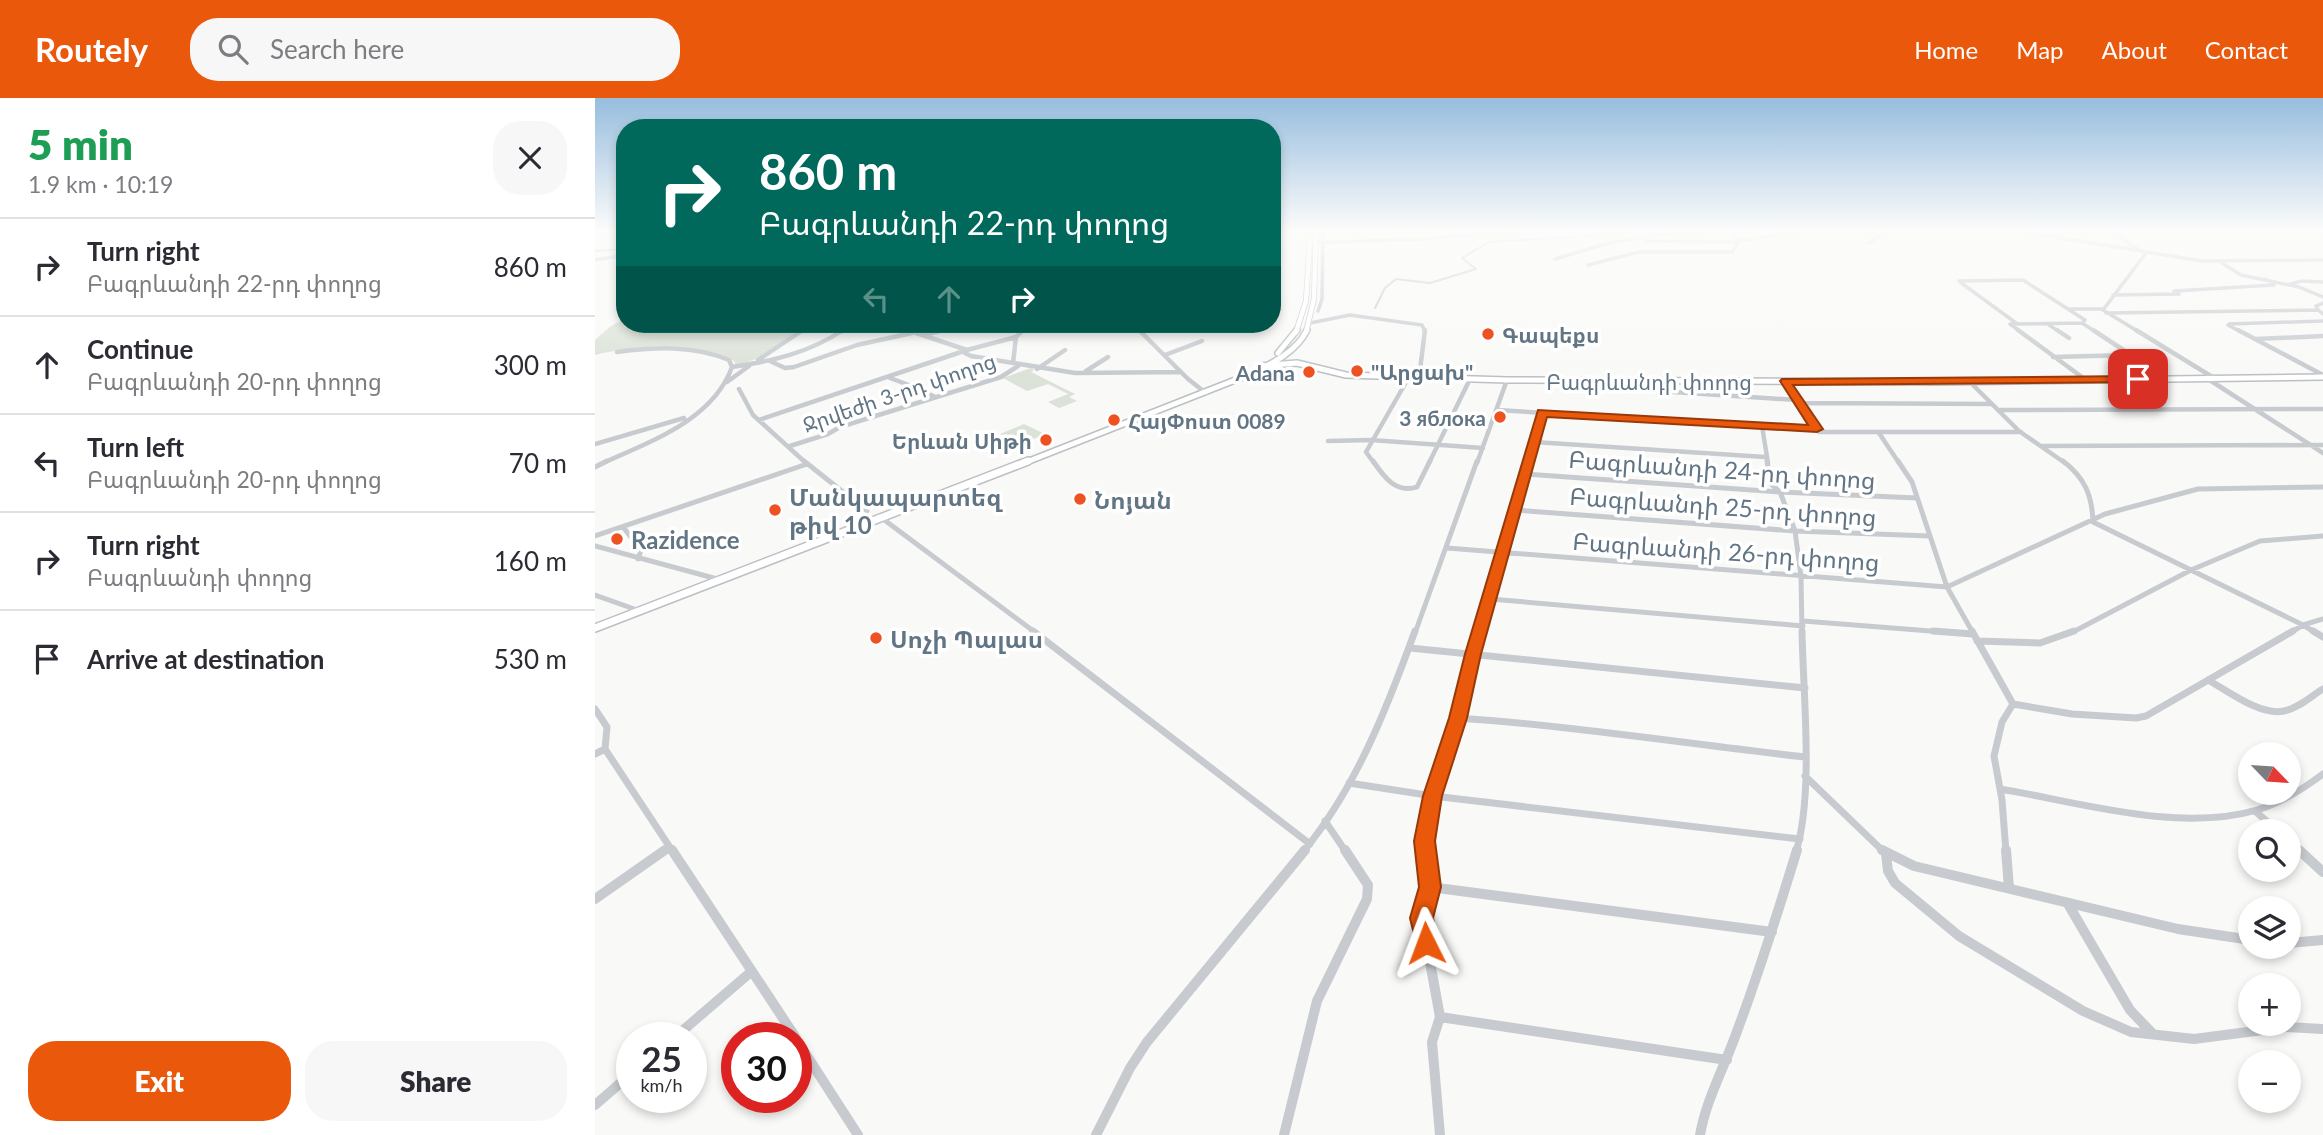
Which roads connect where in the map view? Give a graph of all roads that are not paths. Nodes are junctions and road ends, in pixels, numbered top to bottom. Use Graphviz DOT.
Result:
graph roads {
  1 [pos="1308,278"];
  2 [pos="1313,278"];
  3 [pos="1322,278"];
  4 [pos="2125,278"];
  5 [pos="2261,278"];
  6 [pos="2265,279"];
  7 [pos="2323,282"];
  8 [pos="2288,285"];
  9 [pos="1313,291"];
  10 [pos="2113,295"];
  11 [pos="2323,298"];
  12 [pos="2323,303"];
  13 [pos="1319,304"];
  14 [pos="2068,309"];
  15 [pos="2318,310"];
  16 [pos="2105,311"];
  17 [pos="1318,312"];
  18 [pos="2323,314"];
  19 [pos="2323,321"];
  20 [pos="1310,323"];
  21 [pos="2082,323"];
  22 [pos="2018,324"];
  23 [pos="2048,324"];
  24 [pos="1302,332"];
  25 [pos="798,333"];
  26 [pos="839,333"];
  27 [pos="912,333"];
  28 [pos="932,333"];
  29 [pos="1023,333"];
  30 [pos="1141,333"];
  31 [pos="924,335"];
  32 [pos="2323,336"];
  33 [pos="1016,337"];
  34 [pos="2069,338"];
  35 [pos="2254,339"];
  36 [pos="1202,341"];
  37 [pos="967,350"];
  38 [pos="1065,350"];
  39 [pos="617,352"];
  40 [pos="1165,355"];
  41 [pos="1108,356"];
  42 [pos="2053,357"];
  43 [pos="756,361"];
  44 [pos="770,361"];
  45 [pos="1013,363"];
  46 [pos="1270,365"];
  47 [pos="1019,366"];
  48 [pos="1259,366"];
  49 [pos="1312,367"];
  50 [pos="732,368"];
  51 [pos="1037,369"];
  52 [pos="1085,371"];
  53 [pos="1181,372"];
  54 [pos="1252,372"];
  55 [pos="2323,376"];
  56 [pos="888,377"];
  57 [pos="1409,377"];
  58 [pos="1419,378"];
  59 [pos="2206,378"];
  60 [pos="2214,378"];
  61 [pos="1470,379"];
  62 [pos="1507,380"];
  63 [pos="2086,380"];
  64 [pos="1669,381"];
  65 [pos="1785,381"];
  66 [pos="727,382"];
  67 [pos="1970,382"];
  68 [pos="909,384"];
  69 [pos="739,389"];
  70 [pos="921,390"];
  71 [pos="1205,392"];
  72 [pos="935,398"];
  73 [pos="1798,402"];
  74 [pos="1992,404"];
  75 [pos="2256,409"];
  76 [pos="2323,409"];
  77 [pos="1497,410"];
  78 [pos="1998,410"];
  79 [pos="1542,413"];
  80 [pos="690,416"];
  81 [pos="759,420"];
  82 [pos="1762,426"];
  83 [pos="1817,429"];
  84 [pos="2021,432"];
  85 [pos="1879,433"];
  86 [pos="1371,440"];
  87 [pos="1328,441"];
  88 [pos="1534,442"];
  89 [pos="595,444"];
  90 [pos="1439,444"];
  91 [pos="2310,445"];
  92 [pos="2323,445"];
  93 [pos="790,446"];
  94 [pos="2042,446"];
  95 [pos="1483,448"];
  96 [pos="2323,453"];
  97 [pos="1765,457"];
  98 [pos="807,464"];
  99 [pos="595,467"];
  100 [pos="1525,474"];
  101 [pos="2323,487"];
  102 [pos="1780,492"];
  103 [pos="1917,498"];
  104 [pos="1515,510"];
  105 [pos="867,511"];
  106 [pos="880,517"];
  107 [pos="2093,522"];
  108 [pos="623,527"];
  109 [pos="1795,531"];
  110 [pos="595,536"];
  111 [pos="1929,536"];
  112 [pos="2323,536"];
  113 [pos="595,546"];
  114 [pos="1447,548"];
  115 [pos="1503,553"];
  116 [pos="638,559"];
  117 [pos="2191,570"];
  118 [pos="1801,576"];
  119 [pos="719,579"];
  120 [pos="1947,587"];
  121 [pos="595,595"];
  122 [pos="1490,599"];
  123 [pos="638,610"];
  124 [pos="2323,619"];
  125 [pos="1803,624"];
  126 [pos="2303,625"];
  127 [pos="595,627"];
  128 [pos="1975,637"];
  129 [pos="2323,637"];
  130 [pos="1410,648"];
  131 [pos="1473,654"];
  132 [pos="2208,680"];
  133 [pos="1805,688"];
  134 [pos="2323,689"];
  135 [pos="2013,704"];
  136 [pos="595,709"];
  137 [pos="1458,718"];
  138 [pos="605,749"];
  139 [pos="595,754"];
  140 [pos="1805,757"];
  141 [pos="2323,774"];
  142 [pos="1805,776"];
  143 [pos="1349,783"];
  144 [pos="2000,789"];
  145 [pos="1433,796"];
  146 [pos="2255,811"];
  147 [pos="2264,819"];
  148 [pos="1325,821"];
  149 [pos="1800,839"];
  150 [pos="1310,844"];
  151 [pos="669,848"];
  152 [pos="2301,852"];
  153 [pos="1886,854"];
  154 [pos="2323,872"];
  155 [pos="1430,887"];
  156 [pos="2009,888"];
  157 [pos="595,899"];
  158 [pos="2067,904"];
  159 [pos="1772,932"];
  160 [pos="2238,938"];
  161 [pos="2323,940"];
  162 [pos="2301,942"];
  163 [pos="752,971"];
  164 [pos="1440,1017"];
  165 [pos="693,1022"];
  166 [pos="785,1022"];
  167 [pos="2323,1029"];
  168 [pos="2154,1035"];
  169 [pos="1727,1060"];
  170 [pos="812,1063"];
  171 [pos="616,1087"];
  172 [pos="595,1105"];
  173 [pos="857,1135"];
  174 [pos="1097,1135"];
  175 [pos="1284,1135"];
  176 [pos="1440,1135"];
  177 [pos="1700,1135"];
  1 -- 24 [label="main road"];
  2 -- 9 [label="main road"];
  3 -- 13 [label="street"];
  4 -- 10 [label="street"];
  5 -- 6 [label="street"];
  6 -- 8 [label="street"];
  6 -- 10 [label="street"];
  7 -- 8 [label="street"];
  8 -- 11 [label="street"];
  9 -- 13 [label="street"];
  9 -- 20 [label="main road"];
  10 -- 16 [label="street"];
  12 -- 15 [label="street"];
  13 -- 17 [label="street"];
  14 -- 16 [label="street"];
  14 -- 21 [label="street"];
  14 -- 22 [label="street"];
  15 -- 16 [label="street"];
  15 -- 18 [label="street"];
  16 -- 60 [label="street"];
  17 -- 20 [label="main road"];
  19 -- 35 [label="street"];
  20 -- 24 [label="main road"];
  20 -- 58 [label="street"];
  21 -- 23 [label="street"];
  21 -- 42 [label="street"];
  22 -- 23 [label="street"];
  22 -- 42 [label="street"];
  23 -- 34 [label="street"];
  24 -- 46 [label="main road"];
  24 -- 48 [label="main road"];
  25 -- 43 [label="street"];
  26 -- 44 [label="street"];
  27 -- 31 [label="street"];
  27 -- 44 [label="street"];
  28 -- 31 [label="street"];
  29 -- 33 [label="street"];
  30 -- 40 [label="street"];
  31 -- 37 [label="street"];
  32 -- 35 [label="street"];
  33 -- 37 [label="street"];
  33 -- 45 [label="street"];
  35 -- 55 [label="street"];
  36 -- 40 [label="street"];
  37 -- 45 [label="street"];
  37 -- 56 [label="street"];
  38 -- 51 [label="street"];
  39 -- 50 [label="street"];
  40 -- 53 [label="street"];
  41 -- 52 [label="street"];
  42 -- 63 [label="street"];
  43 -- 44 [label="street"];
  43 -- 50 [label="street"];
  43 -- 66 [label="street"];
  45 -- 47 [label="street"];
  46 -- 48 [label="main road, Բագրևանդի փողոց"];
  46 -- 49 [label="main road, Բագրևանդի փողոց"];
  46 -- 54 [label="main road"];
  47 -- 51 [label="street"];
  47 -- 72 [label="street, Ջրվեժի 3-րդ փողոց"];
  48 -- 54 [label="main road"];
  49 -- 54 [label="main road, Բագրևանդի փողոց"];
  49 -- 57 [label="main road, Բագրևանդի փողոց"];
  50 -- 66 [label="street"];
  51 -- 52 [label="street"];
  52 -- 53 [label="street"];
  53 -- 71 [label="street"];
  54 -- 71 [label="main road"];
  55 -- 60 [label="main road, Բագրևանդի փողոց"];
  56 -- 68 [label="street"];
  56 -- 81 [label="street"];
  57 -- 58 [label="main road, Բագրևանդի փողոց"];
  57 -- 86 [label="street"];
  58 -- 61 [label="main road, Բագրևանդի փողոց"];
  59 -- 60 [label="main road, Բագրևանդի փողոց"];
  59 -- 63 [label="main road, Բագրևանդի փողոց"];
  59 -- 75 [label="street"];
  61 -- 62 [label="main road, Բագրևանդի փողոց"];
  61 -- 90 [label="street"];
  62 -- 64 [label="main road, Բագրևանդի փողոց"];
  62 -- 77 [label="street"];
  63 -- 67 [label="main road, Բագրևանդի փողոց"];
  64 -- 65 [label="main road, Բագրևանդի փողոց"];
  64 -- 73 [label="street"];
  65 -- 67 [label="main road, Բագրևանդի փողոց"];
  65 -- 73 [label="street"];
  66 -- 80 [label="street"];
  67 -- 74 [label="street"];
  69 -- 81 [label="street"];
  70 -- 72 [label="street"];
  71 -- 106 [label="main road"];
  72 -- 93 [label="street, Ջրվեժի 3-րդ փողոց"];
  73 -- 74 [label="street"];
  73 -- 83 [label="street"];
  74 -- 78 [label="street"];
  75 -- 76 [label="street"];
  75 -- 78 [label="street"];
  75 -- 91 [label="street"];
  77 -- 79 [label="street"];
  77 -- 95 [label="street"];
  78 -- 84 [label="street"];
  79 -- 82 [label="street"];
  79 -- 88 [label="street"];
  80 -- 89 [label="street"];
  80 -- 99 [label="street"];
  81 -- 93 [label="street"];
  82 -- 83 [label="street"];
  82 -- 97 [label="street"];
  83 -- 85 [label="street"];
  84 -- 85 [label="street"];
  84 -- 94 [label="street"];
  85 -- 103 [label="street"];
  86 -- 87 [label="street"];
  86 -- 90 [label="street"];
  86 -- 90 [label="street"];
  88 -- 97 [label="street"];
  88 -- 100 [label="street"];
  90 -- 95 [label="street"];
  91 -- 92 [label="street"];
  91 -- 94 [label="street"];
  91 -- 96 [label="street"];
  93 -- 98 [label="street"];
  94 -- 107 [label="street"];
  95 -- 114 [label="street"];
  97 -- 102 [label="street"];
  98 -- 105 [label="street"];
  98 -- 108 [label="street"];
  100 -- 102 [label="street, Բագրևանդի 24-րդ փողոց"];
  100 -- 104 [label="street"];
  101 -- 107 [label="street"];
  102 -- 103 [label="street, Բագրևանդի 24-րդ փողոց"];
  102 -- 109 [label="street"];
  103 -- 111 [label="street"];
  104 -- 109 [label="street, Բագրևանդի 25-րդ փողոց"];
  104 -- 115 [label="street"];
  106 -- 119 [label="main road"];
  106 -- 150 [label="street"];
  107 -- 117 [label="street"];
  107 -- 120 [label="street"];
  108 -- 110 [label="street"];
  108 -- 116 [label="street"];
  109 -- 111 [label="street, Բագրևանդի 25-րդ փողոց"];
  109 -- 118 [label="street"];
  111 -- 120 [label="street"];
  112 -- 117 [label="street"];
  113 -- 116 [label="street"];
  114 -- 115 [label="street, Բագրևանդի 26-րդ փողոց"];
  114 -- 130 [label="street"];
  115 -- 118 [label="street, Բագրևանդի 26-րդ փողոց"];
  115 -- 122 [label="street"];
  116 -- 119 [label="street"];
  117 -- 126 [label="street"];
  117 -- 128 [label="street"];
  118 -- 120 [label="street, Բագրևանդի 26-րդ փողոց"];
  118 -- 125 [label="street"];
  119 -- 123 [label="main road"];
  120 -- 128 [label="street"];
  121 -- 123 [label="street"];
  122 -- 125 [label="street"];
  122 -- 131 [label="street"];
  123 -- 127 [label="main road"];
  124 -- 126 [label="street"];
  125 -- 128 [label="street"];
  125 -- 133 [label="street"];
  126 -- 129 [label="street"];
  126 -- 132 [label="street"];
  128 -- 135 [label="street"];
  130 -- 131 [label="street"];
  130 -- 143 [label="street"];
  131 -- 133 [label="street"];
  131 -- 137 [label="street"];
  132 -- 134 [label="street"];
  132 -- 135 [label="street"];
  133 -- 140 [label="street"];
  135 -- 144 [label="street"];
  136 -- 138 [label="street"];
  137 -- 140 [label="street"];
  137 -- 145 [label="street"];
  138 -- 139 [label="street"];
  138 -- 151 [label="street"];
  140 -- 142 [label="street"];
  141 -- 146 [label="street"];
  142 -- 149 [label="street"];
  142 -- 153 [label="street"];
  143 -- 145 [label="street"];
  143 -- 148 [label="street"];
  144 -- 146 [label="street"];
  144 -- 156 [label="street"];
  145 -- 149 [label="street"];
  145 -- 155 [label="street"];
  146 -- 147 [label="street"];
  148 -- 150 [label="street"];
  148 -- 175 [label="street"];
  149 -- 159 [label="street"];
  150 -- 174 [label="street"];
  151 -- 157 [label="street"];
  151 -- 163 [label="street"];
  152 -- 154 [label="street"];
  153 -- 156 [label="street"];
  153 -- 168 [label="street"];
  155 -- 159 [label="street"];
  155 -- 164 [label="street"];
  156 -- 158 [label="street"];
  158 -- 160 [label="street"];
  158 -- 168 [label="street"];
  159 -- 169 [label="street"];
  161 -- 162 [label="street"];
  163 -- 165 [label="street"];
  163 -- 166 [label="street"];
  164 -- 169 [label="street"];
  164 -- 176 [label="street"];
  167 -- 168 [label="street"];
  169 -- 177 [label="street"];
  170 -- 173 [label="street"];
  171 -- 172 [label="street"];
}
